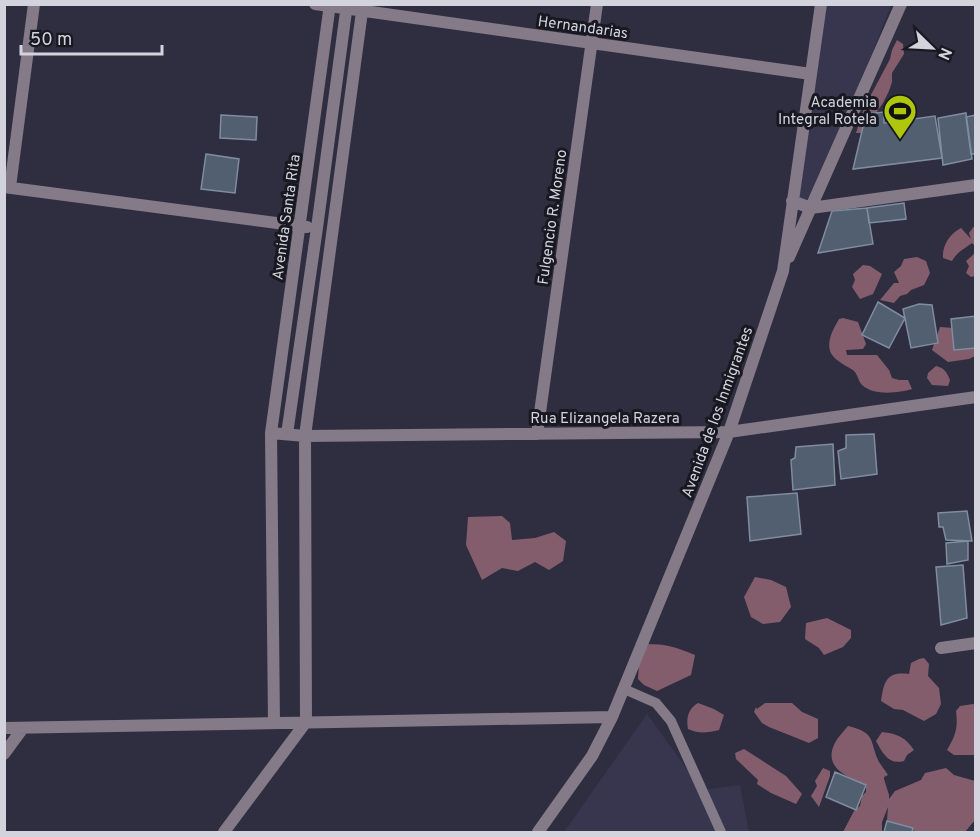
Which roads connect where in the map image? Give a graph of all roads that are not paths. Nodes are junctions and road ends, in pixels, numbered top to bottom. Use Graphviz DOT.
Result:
graph roads {
  1 [pos="34,4"];
  2 [pos="315,4"];
  3 [pos="597,4"];
  4 [pos="820,4"];
  5 [pos="901,4"];
  6 [pos="330,6"];
  7 [pos="347,7"];
  8 [pos="362,8"];
  9 [pos="591,44"];
  10 [pos="811,74"];
  11 [pos="975,185"];
  12 [pos="7,187"];
  13 [pos="792,201"];
  14 [pos="811,208"];
  15 [pos="300,226"];
  16 [pos="317,228"];
  17 [pos="332,229"];
  18 [pos="783,272"];
  19 [pos="975,397"];
  20 [pos="729,432"];
  21 [pos="271,433"];
  22 [pos="287,434"];
  23 [pos="537,434"];
  24 [pos="305,436"];
  25 [pos="975,643"];
  26 [pos="941,648"];
  27 [pos="624,689"];
  28 [pos="612,717"];
  29 [pos="306,722"];
  30 [pos="274,723"];
  31 [pos="4,728"];
  32 [pos="23,728"];
  33 [pos="4,754"];
  34 [pos="224,832"];
  35 [pos="538,832"];
  36 [pos="721,832"];
  1 -- 12 [label="street"];
  2 -- 6 [label="street, Hernandarias"];
  3 -- 9 [label="street, Fulgencio R. Moreno"];
  4 -- 10 [label="street, Avenida de los Inmigrantes"];
  5 -- 14 [label="street"];
  6 -- 7 [label="street, Hernandarias"];
  6 -- 15 [label="street, Avenida Santa Rita"];
  7 -- 8 [label="street, Hernandarias"];
  7 -- 16 [label="street"];
  8 -- 9 [label="street, Hernandarias"];
  8 -- 17 [label="street"];
  9 -- 10 [label="street, Hernandarias"];
  9 -- 23 [label="street, Fulgencio R. Moreno"];
  10 -- 13 [label="street, Avenida de los Inmigrantes"];
  11 -- 14 [label="street"];
  12 -- 15 [label="street"];
  13 -- 14 [label="street"];
  13 -- 18 [label="street, Avenida de los Inmigrantes"];
  14 -- 18 [label="street"];
  15 -- 16 [label="street"];
  15 -- 21 [label="street, Avenida Santa Rita"];
  16 -- 17 [label="street"];
  16 -- 22 [label="street"];
  17 -- 24 [label="street"];
  18 -- 20 [label="street, Avenida de los Inmigrantes"];
  19 -- 20 [label="street, Rua Elizangela Razera"];
  20 -- 23 [label="street, Rua Elizangela Razera"];
  20 -- 27 [label="street, Avenida de los Inmigrantes"];
  21 -- 22 [label="street"];
  21 -- 30 [label="street, Avenida Santa Rita"];
  22 -- 24 [label="street"];
  23 -- 24 [label="street, Rua Elizangela Razera"];
  24 -- 29 [label="street"];
  25 -- 26 [label="street"];
  27 -- 28 [label="street, Avenida de los Inmigrantes"];
  27 -- 36 [label="lane"];
  28 -- 29 [label="street"];
  28 -- 35 [label="street, Avenida de los Inmigrantes"];
  29 -- 30 [label="street"];
  29 -- 34 [label="street"];
  30 -- 32 [label="street"];
  31 -- 32 [label="street"];
  32 -- 33 [label="street"];
}
